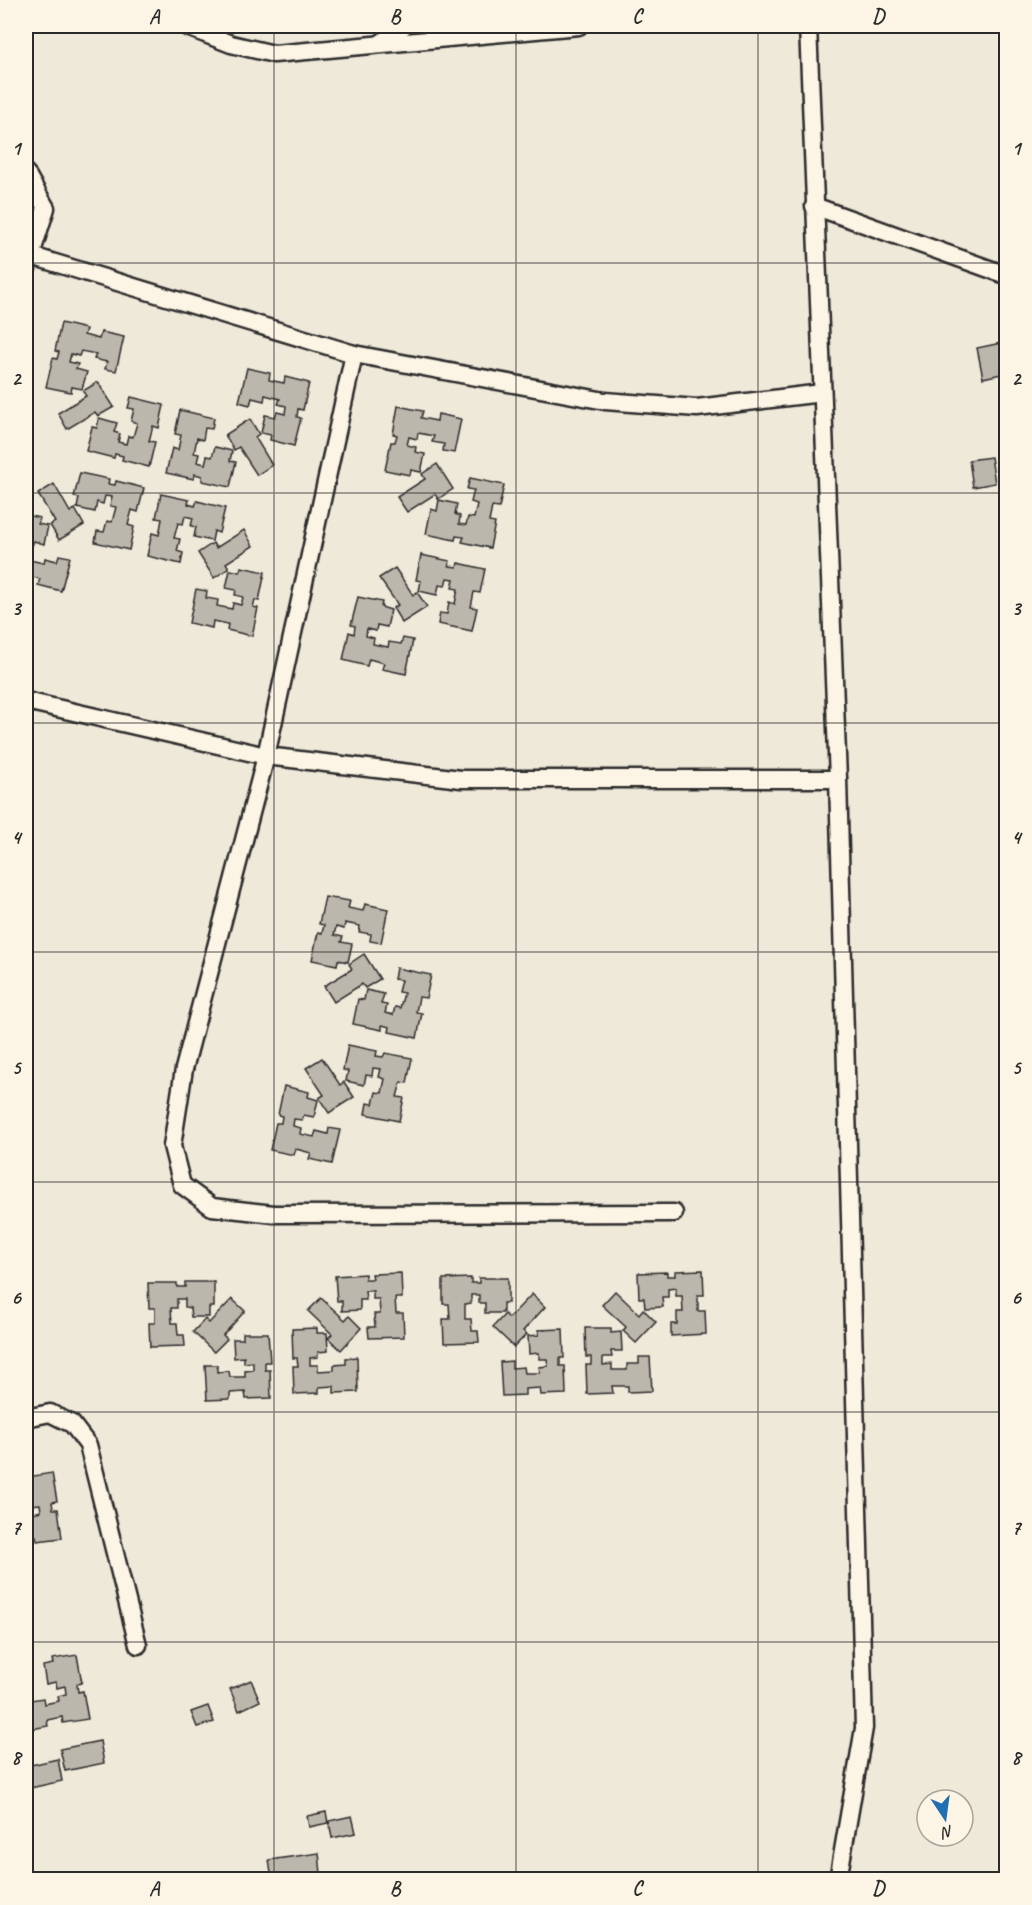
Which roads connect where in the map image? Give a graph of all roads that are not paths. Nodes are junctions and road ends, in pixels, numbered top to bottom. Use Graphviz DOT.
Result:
graph roads {
  1 [pos="185,26"];
  2 [pos="404,26"];
  3 [pos="579,26"];
  4 [pos="808,26"];
  5 [pos="380,44"];
  6 [pos="26,173"];
  7 [pos="814,206"];
  8 [pos="29,263"];
  9 [pos="1006,275"];
  10 [pos="354,354"];
  11 [pos="822,393"];
  12 [pos="26,701"];
  13 [pos="266,756"];
  14 [pos="838,779"];
  15 [pos="674,1213"];
  16 [pos="26,1418"];
  17 [pos="138,1646"];
  18 [pos="838,1880"];
  1 -- 5 [label="street"];
  2 -- 5 [label="street"];
  3 -- 5 [label="street"];
  4 -- 7 [label="street"];
  6 -- 8 [label="street"];
  7 -- 9 [label="street"];
  7 -- 11 [label="street"];
  8 -- 10 [label="street"];
  10 -- 11 [label="street"];
  10 -- 13 [label="street"];
  11 -- 14 [label="street"];
  12 -- 13 [label="street"];
  13 -- 14 [label="street"];
  13 -- 15 [label="street"];
  14 -- 18 [label="street"];
  16 -- 17 [label="street"];
}
